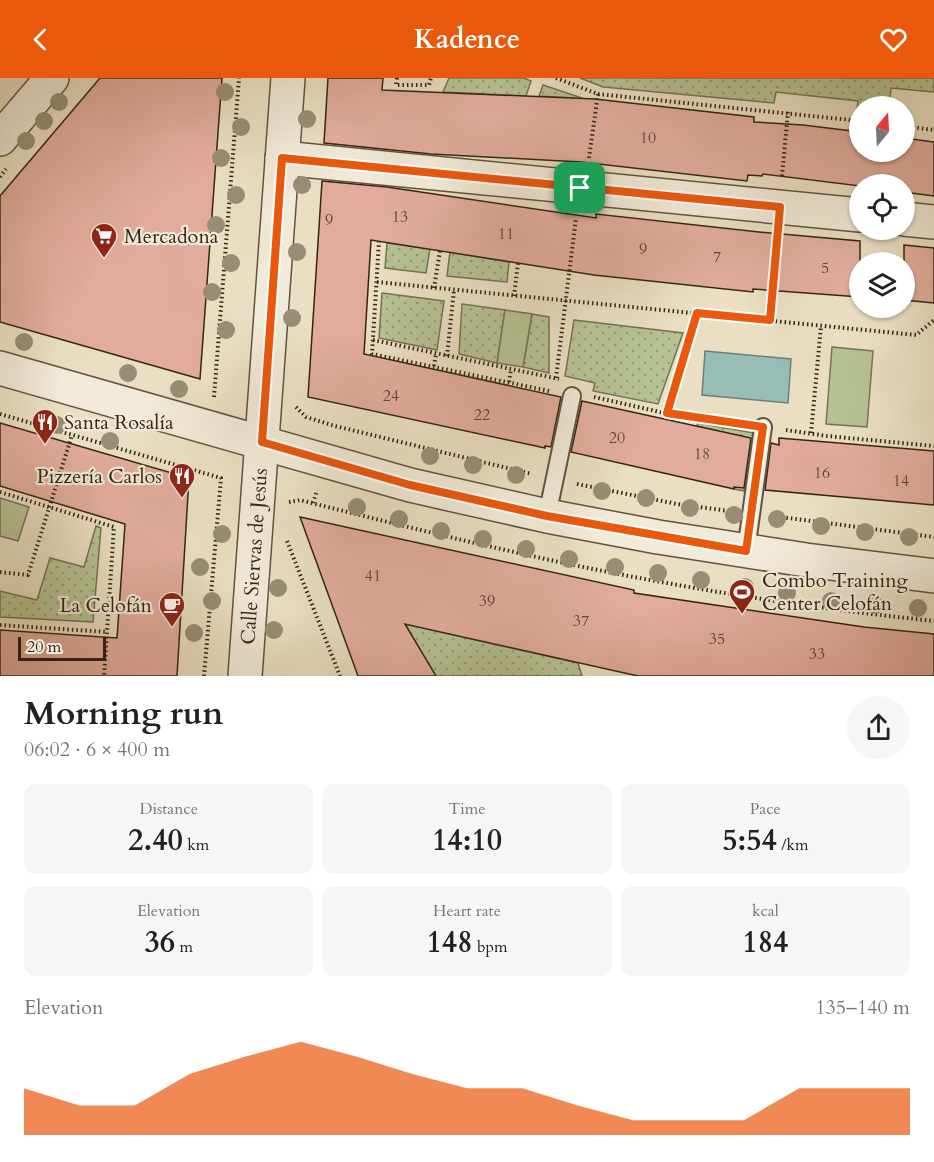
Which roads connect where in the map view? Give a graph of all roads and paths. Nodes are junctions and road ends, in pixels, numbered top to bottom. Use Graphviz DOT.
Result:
graph roads {
  1 [pos="52,78"];
  2 [pos="239,78"];
  3 [pos="288,78"];
  4 [pos="397,78"];
  5 [pos="431,78"];
  6 [pos="556,78"];
  7 [pos="598,94"];
  8 [pos="788,112"];
  9 [pos="849,120"];
  10 [pos="915,127"];
  11 [pos="934,130"];
  12 [pos="0,139"];
  13 [pos="282,158"];
  14 [pos="585,173"];
  15 [pos="781,193"];
  16 [pos="849,212"];
  17 [pos="915,220"];
  18 [pos="934,222"];
  19 [pos="379,241"];
  20 [pos="440,251"];
  21 [pos="518,263"];
  22 [pos="377,282"];
  23 [pos="434,288"];
  24 [pos="454,290"];
  25 [pos="514,296"];
  26 [pos="566,301"];
  27 [pos="697,313"];
  28 [pos="770,320"];
  29 [pos="934,320"];
  30 [pos="821,326"];
  31 [pos="373,340"];
  32 [pos="436,353"];
  33 [pos="447,356"];
  34 [pos="434,366"];
  35 [pos="0,368"];
  36 [pos="511,369"];
  37 [pos="556,378"];
  38 [pos="508,382"];
  39 [pos="573,390"];
  40 [pos="214,395"];
  41 [pos="294,404"];
  42 [pos="667,413"];
  43 [pos="0,414"];
  44 [pos="763,427"];
  45 [pos="811,433"];
  46 [pos="72,435"];
  47 [pos="262,442"];
  48 [pos="934,446"];
  49 [pos="554,479"];
  50 [pos="318,486"];
  51 [pos="0,492"];
  52 [pos="313,503"];
  53 [pos="49,507"];
  54 [pos="283,510"];
  55 [pos="751,514"];
  56 [pos="547,516"];
  57 [pos="934,537"];
  58 [pos="286,539"];
  59 [pos="746,551"];
  60 [pos="0,572"];
  61 [pos="934,576"];
  62 [pos="934,621"];
  63 [pos="0,626"];
  64 [pos="107,632"];
  65 [pos="104,676"];
  66 [pos="204,676"];
  67 [pos="246,676"];
  68 [pos="340,676"];
  1 -- 12 [label="street"];
  2 -- 40 [label="path"];
  3 -- 13 [label="street, Calle Siervas de Jesús"];
  4 -- 5 [label="path"];
  6 -- 7 [label="path"];
  7 -- 8 [label="path"];
  7 -- 14 [label="path"];
  8 -- 9 [label="path"];
  8 -- 15 [label="path"];
  10 -- 11 [label="path"];
  13 -- 14 [label="street"];
  13 -- 47 [label="street, Calle Siervas de Jesús"];
  14 -- 15 [label="street"];
  14 -- 26 [label="path"];
  15 -- 16 [label="street"];
  15 -- 28 [label="path"];
  17 -- 18 [label="street"];
  19 -- 22 [label="path"];
  20 -- 23 [label="path"];
  21 -- 25 [label="path"];
  22 -- 23 [label="path"];
  22 -- 31 [label="path"];
  23 -- 24 [label="path"];
  24 -- 25 [label="path"];
  24 -- 33 [label="path"];
  25 -- 26 [label="path"];
  26 -- 27 [label="path"];
  26 -- 37 [label="path"];
  27 -- 28 [label="path"];
  27 -- 42 [label="path"];
  28 -- 30 [label="path"];
  29 -- 30 [label="path"];
  30 -- 45 [label="path"];
  31 -- 32 [label="path"];
  31 -- 34 [label="path"];
  32 -- 33 [label="path"];
  32 -- 34 [label="path"];
  33 -- 36 [label="path"];
  34 -- 38 [label="path"];
  35 -- 47 [label="street"];
  36 -- 37 [label="path"];
  36 -- 38 [label="path"];
  37 -- 39 [label="path"];
  38 -- 39 [label="path"];
  39 -- 42 [label="path"];
  39 -- 49 [label="lane"];
  41 -- 49 [label="path"];
  42 -- 44 [label="path"];
  43 -- 46 [label="path"];
  44 -- 45 [label="path"];
  44 -- 55 [label="lane"];
  45 -- 48 [label="path"];
  46 -- 53 [label="path"];
  46 -- 66 [label="path"];
  47 -- 56 [label="street"];
  47 -- 67 [label="street, Calle Siervas de Jesús"];
  49 -- 55 [label="path"];
  49 -- 56 [label="lane"];
  50 -- 52 [label="path"];
  51 -- 53 [label="path"];
  52 -- 54 [label="path"];
  52 -- 62 [label="path"];
  53 -- 60 [label="path"];
  53 -- 64 [label="path"];
  55 -- 57 [label="path"];
  55 -- 59 [label="lane"];
  56 -- 59 [label="street"];
  58 -- 68 [label="path, Calle Siervas de Jesús"];
  59 -- 61 [label="street"];
  63 -- 64 [label="path"];
  64 -- 65 [label="path"];
}
